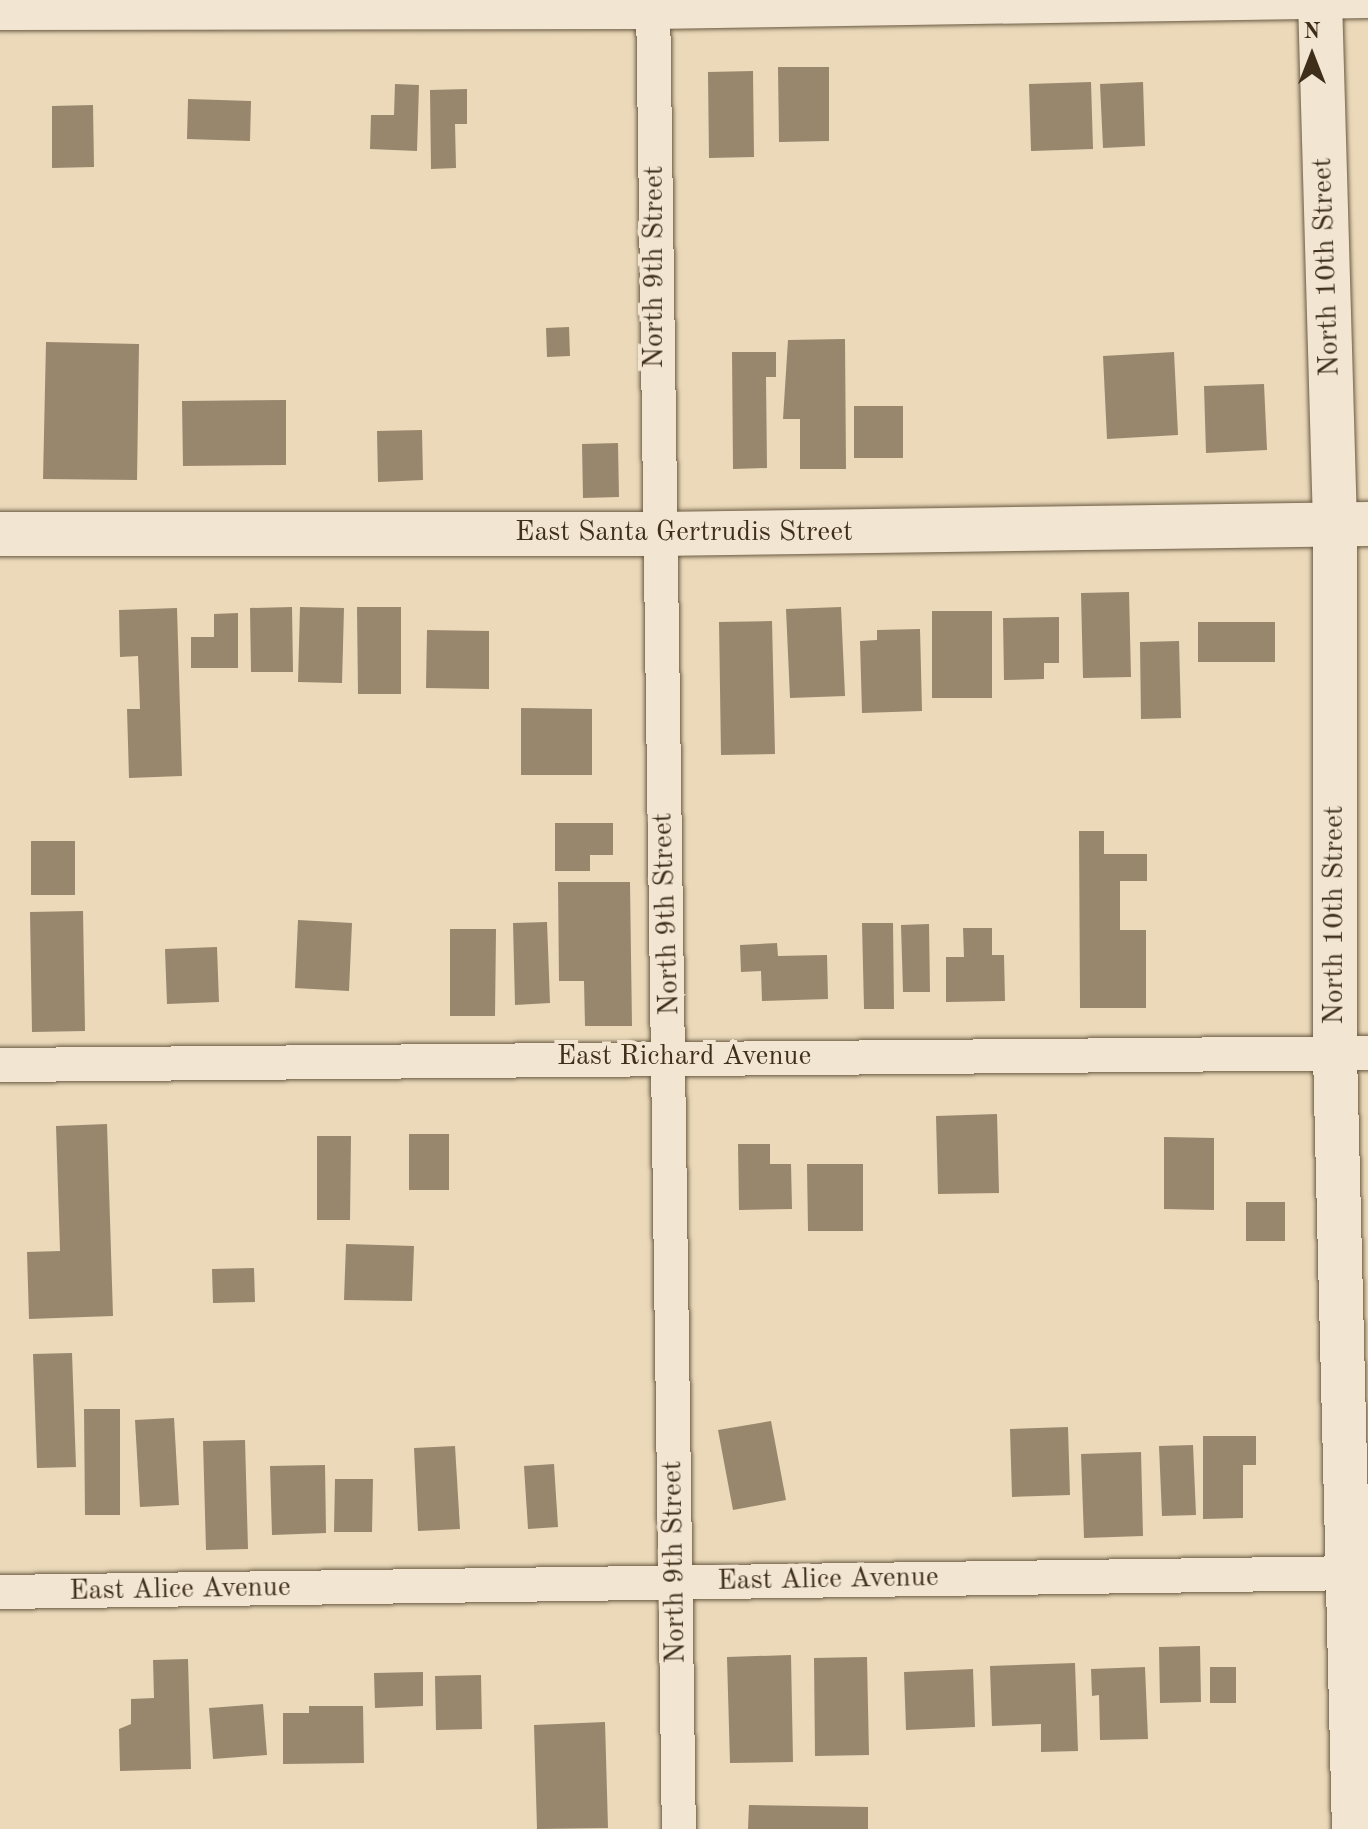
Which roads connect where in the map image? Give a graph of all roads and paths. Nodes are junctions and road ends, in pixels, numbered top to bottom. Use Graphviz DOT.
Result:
graph roads {
  1 [pos="1320,1"];
  2 [pos="1368,1"];
  3 [pos="653,6"];
  4 [pos="0,13"];
  5 [pos="1351,524"];
  6 [pos="0,534"];
  7 [pos="657,534"];
  8 [pos="1351,1054"];
  9 [pos="671,1057"];
  10 [pos="0,1065"];
  11 [pos="1359,1573"];
  12 [pos="675,1582"];
  13 [pos="0,1592"];
  14 [pos="679,1829"];
  15 [pos="1354,1829"];
  1 -- 2 [label="street"];
  1 -- 3 [label="street"];
  1 -- 5 [label="street, North 10th Street"];
  3 -- 4 [label="street"];
  3 -- 7 [label="street, North 9th Street"];
  5 -- 7 [label="street, East Santa Gertrudis Street"];
  5 -- 8 [label="street, North 10th Street"];
  6 -- 7 [label="street, East Santa Gertrudis Street"];
  7 -- 9 [label="street, North 9th Street"];
  8 -- 9 [label="street, East Richard Avenue"];
  8 -- 11 [label="street, North 10th Street"];
  9 -- 10 [label="street, East Richard Avenue"];
  9 -- 12 [label="street, North 9th Street"];
  11 -- 12 [label="street, East Alice Avenue"];
  11 -- 15 [label="street, North 10th Street"];
  12 -- 13 [label="street, East Alice Avenue"];
  12 -- 14 [label="street, North 9th Street"];
}
